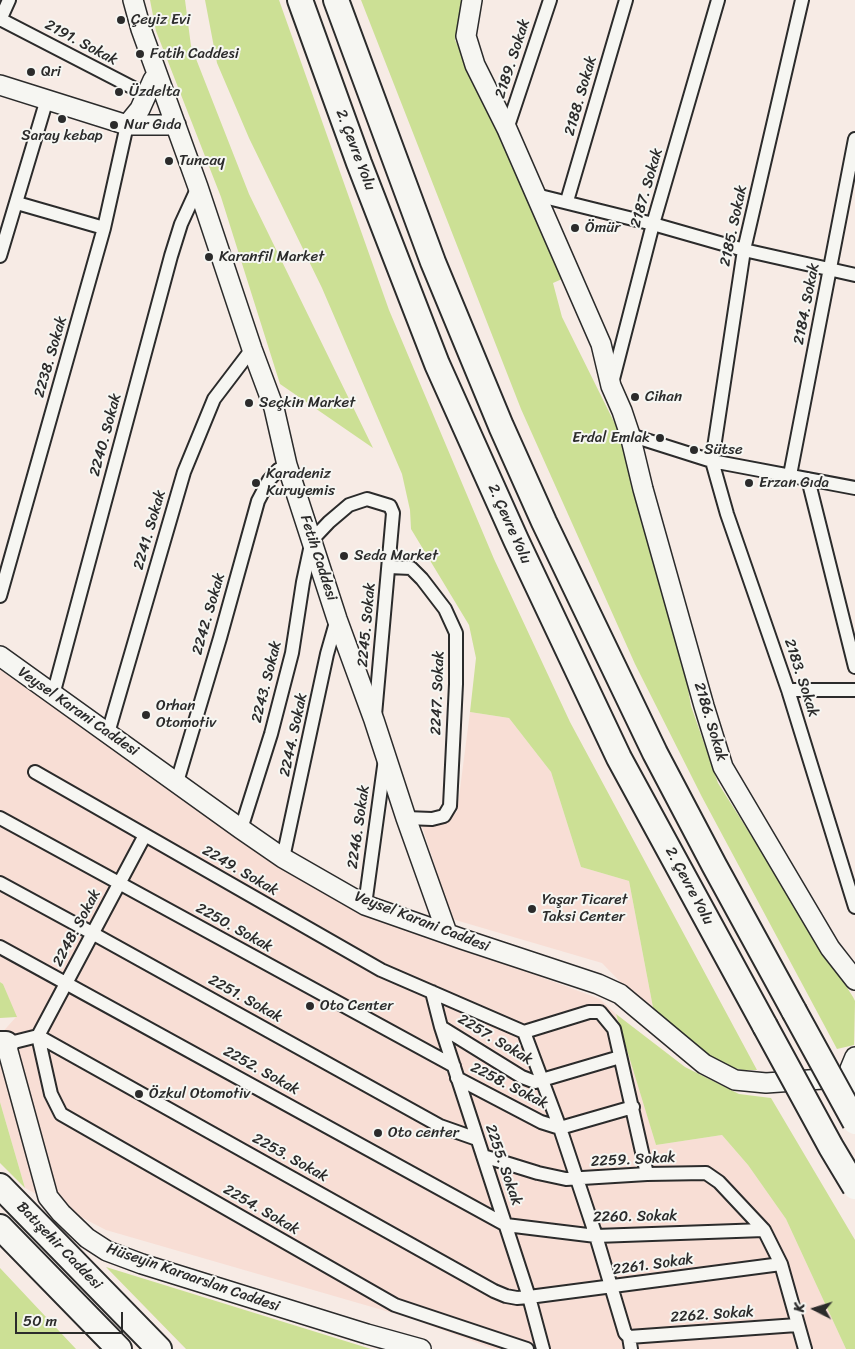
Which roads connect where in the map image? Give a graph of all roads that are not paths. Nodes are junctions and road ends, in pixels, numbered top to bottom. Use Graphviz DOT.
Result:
graph roads {
  1 [pos="9,0"];
  2 [pos="133,0"];
  3 [pos="300,0"];
  4 [pos="336,0"];
  5 [pos="472,0"];
  6 [pos="550,0"];
  7 [pos="626,0"];
  8 [pos="718,0"];
  9 [pos="802,0"];
  10 [pos="0,19"];
  11 [pos="157,74"];
  12 [pos="0,85"];
  13 [pos="147,95"];
  14 [pos="48,99"];
  15 [pos="127,125"];
  16 [pos="176,125"];
  17 [pos="507,129"];
  18 [pos="855,139"];
  19 [pos="198,187"];
  20 [pos="536,195"];
  21 [pos="567,201"];
  22 [pos="17,203"];
  23 [pos="653,224"];
  24 [pos="104,228"];
  25 [pos="744,250"];
  26 [pos="0,256"];
  27 [pos="830,270"];
  28 [pos="855,275"];
  29 [pos="252,349"];
  30 [pos="611,386"];
  31 [pos="630,435"];
  32 [pos="712,461"];
  33 [pos="287,465"];
  34 [pos="790,475"];
  35 [pos="808,479"];
  36 [pos="855,488"];
  37 [pos="312,540"];
  38 [pos="389,567"];
  39 [pos="0,596"];
  40 [pos="337,619"];
  41 [pos="0,656"];
  42 [pos="855,667"];
  43 [pos="788,690"];
  44 [pos="855,690"];
  45 [pos="53,695"];
  46 [pos="374,720"];
  47 [pos="108,733"];
  48 [pos="386,754"];
  49 [pos="35,772"];
  50 [pos="177,782"];
  51 [pos="0,818"];
  52 [pos="406,818"];
  53 [pos="241,829"];
  54 [pos="145,834"];
  55 [pos="283,858"];
  56 [pos="0,883"];
  57 [pos="119,884"];
  58 [pos="365,905"];
  59 [pos="855,907"];
  60 [pos="92,933"];
  61 [pos="447,933"];
  62 [pos="0,946"];
  63 [pos="855,980"];
  64 [pos="66,982"];
  65 [pos="432,992"];
  66 [pos="441,1027"];
  67 [pos="524,1032"];
  68 [pos="38,1036"];
  69 [pos="3,1044"];
  70 [pos="620,1057"];
  71 [pos="855,1057"];
  72 [pos="456,1072"];
  73 [pos="542,1081"];
  74 [pos="853,1081"];
  75 [pos="633,1107"];
  76 [pos="855,1122"];
  77 [pos="560,1128"];
  78 [pos="477,1139"];
  79 [pos="483,1156"];
  80 [pos="647,1174"];
  81 [pos="576,1179"];
  82 [pos="0,1186"];
  83 [pos="855,1187"];
  84 [pos="506,1225"];
  85 [pos="0,1227"];
  86 [pos="764,1230"];
  87 [pos="596,1236"];
  88 [pos="780,1264"];
  89 [pos="610,1287"];
  90 [pos="529,1297"];
  91 [pos="797,1325"];
  92 [pos="381,1343"];
  93 [pos="630,1343"];
  94 [pos="119,1349"];
  95 [pos="159,1349"];
  96 [pos="421,1349"];
  97 [pos="527,1349"];
  98 [pos="542,1349"];
  99 [pos="804,1349"];
  1 -- 10 [label="street"];
  2 -- 11 [label="main road, Fetih Caddesi"];
  3 -- 83 [label="highway, 2. Çevre Yolu, bridge"];
  4 -- 76 [label="highway, bridge"];
  5 -- 17 [label="main road, 2186. Sokak"];
  6 -- 17 [label="street, 2189. Sokak"];
  7 -- 21 [label="street, 2188. Sokak"];
  8 -- 23 [label="street, 2187. Sokak"];
  9 -- 25 [label="street, 2185. Sokak"];
  10 -- 13 [label="street, 2191. Sokak"];
  11 -- 13 [label="main road"];
  11 -- 16 [label="main road, Fetih Caddesi"];
  12 -- 14 [label="main road"];
  13 -- 15 [label="main road"];
  14 -- 15 [label="main road"];
  14 -- 22 [label="street"];
  15 -- 16 [label="main road"];
  15 -- 24 [label="street, 2238. Sokak"];
  16 -- 19 [label="main road, Fetih Caddesi"];
  17 -- 20 [label="main road, 2186. Sokak"];
  18 -- 27 [label="street, 2184. Sokak"];
  19 -- 29 [label="main road, Fetih Caddesi"];
  19 -- 45 [label="street, 2240. Sokak"];
  20 -- 21 [label="street"];
  20 -- 30 [label="main road, 2186. Sokak"];
  21 -- 23 [label="street"];
  22 -- 24 [label="street"];
  22 -- 26 [label="street"];
  23 -- 25 [label="street"];
  23 -- 30 [label="street, 2187. Sokak"];
  24 -- 39 [label="street, 2238. Sokak"];
  25 -- 27 [label="street"];
  25 -- 32 [label="street, 2185. Sokak"];
  27 -- 28 [label="street"];
  27 -- 34 [label="street, 2184. Sokak"];
  29 -- 33 [label="main road, Fetih Caddesi"];
  29 -- 47 [label="street, 2241. Sokak"];
  30 -- 31 [label="main road, 2186. Sokak"];
  31 -- 32 [label="street"];
  31 -- 63 [label="main road, 2186. Sokak"];
  32 -- 34 [label="street"];
  32 -- 43 [label="street, 2183. Sokak"];
  33 -- 37 [label="main road, Fetih Caddesi"];
  33 -- 50 [label="street, 2242. Sokak"];
  34 -- 35 [label="street"];
  35 -- 36 [label="street"];
  35 -- 42 [label="street"];
  37 -- 38 [label="street, 2245. Sokak"];
  37 -- 40 [label="main road, Fetih Caddesi"];
  37 -- 53 [label="street, 2243. Sokak"];
  38 -- 46 [label="street, 2245. Sokak"];
  38 -- 52 [label="street, 2247. Sokak"];
  40 -- 46 [label="main road, Fetih Caddesi"];
  40 -- 55 [label="street, 2244. Sokak"];
  41 -- 45 [label="main road, Veysel Karani Caddesi"];
  43 -- 44 [label="street"];
  43 -- 59 [label="street, 2183. Sokak"];
  45 -- 47 [label="main road, Veysel Karani Caddesi"];
  46 -- 48 [label="main road, Fetih Caddesi"];
  47 -- 50 [label="main road, Veysel Karani Caddesi"];
  48 -- 52 [label="main road, Fetih Caddesi"];
  48 -- 58 [label="street, 2246. Sokak"];
  49 -- 54 [label="street, 2249. Sokak"];
  50 -- 53 [label="main road, Veysel Karani Caddesi"];
  51 -- 57 [label="street, 2250. Sokak"];
  52 -- 61 [label="main road, Fetih Caddesi"];
  53 -- 55 [label="main road, Veysel Karani Caddesi"];
  54 -- 57 [label="street, 2248. Sokak"];
  54 -- 65 [label="street, 2249. Sokak"];
  55 -- 58 [label="main road, Veysel Karani Caddesi"];
  56 -- 60 [label="street, 2251. Sokak"];
  57 -- 60 [label="street, 2248. Sokak"];
  57 -- 72 [label="street, 2250. Sokak"];
  58 -- 61 [label="main road, Veysel Karani Caddesi"];
  60 -- 64 [label="street, 2248. Sokak"];
  60 -- 78 [label="street, 2251. Sokak"];
  61 -- 74 [label="main road, Veysel Karani Caddesi"];
  62 -- 64 [label="street, 2252. Sokak"];
  64 -- 68 [label="street, 2248. Sokak"];
  64 -- 84 [label="street, 2252. Sokak"];
  65 -- 66 [label="street, 2255. Sokak"];
  65 -- 67 [label="street, 2249. Sokak"];
  66 -- 72 [label="street, 2255. Sokak"];
  66 -- 73 [label="street, 2257. Sokak"];
  67 -- 70 [label="street"];
  67 -- 73 [label="street"];
  68 -- 69 [label="street"];
  68 -- 90 [label="street, 2253. Sokak"];
  68 -- 97 [label="street, 2254. Sokak"];
  69 -- 92 [label="main road, Hüseyin Karaarslan Caddesi"];
  70 -- 73 [label="street, 2257. Sokak"];
  70 -- 75 [label="street"];
  71 -- 74 [label="main road"];
  72 -- 77 [label="street, 2258. Sokak"];
  72 -- 78 [label="street, 2255. Sokak"];
  73 -- 77 [label="street"];
  75 -- 77 [label="street"];
  75 -- 80 [label="street"];
  77 -- 81 [label="street"];
  78 -- 79 [label="street, 2255. Sokak"];
  79 -- 81 [label="street, 2259. Sokak"];
  79 -- 84 [label="street, 2255. Sokak"];
  80 -- 81 [label="street, 2259. Sokak"];
  80 -- 86 [label="street, 2259. Sokak"];
  81 -- 87 [label="street"];
  82 -- 95 [label="highway, Batışehir Caddesi"];
  84 -- 87 [label="street, 2260. Sokak"];
  84 -- 90 [label="street, 2255. Sokak"];
  85 -- 94 [label="highway, Batışehir Caddesi"];
  86 -- 87 [label="street, 2260. Sokak"];
  86 -- 88 [label="street, 2259. Sokak"];
  87 -- 89 [label="street"];
  88 -- 89 [label="street, 2261. Sokak"];
  88 -- 91 [label="street, 2259. Sokak"];
  89 -- 90 [label="street, 2261. Sokak"];
  89 -- 93 [label="street"];
  90 -- 98 [label="street, 2255. Sokak"];
  91 -- 93 [label="street, 2262. Sokak"];
  91 -- 99 [label="street, 2259. Sokak"];
  92 -- 96 [label="main road, Hüseyin Karaarslan Caddesi"];
}
